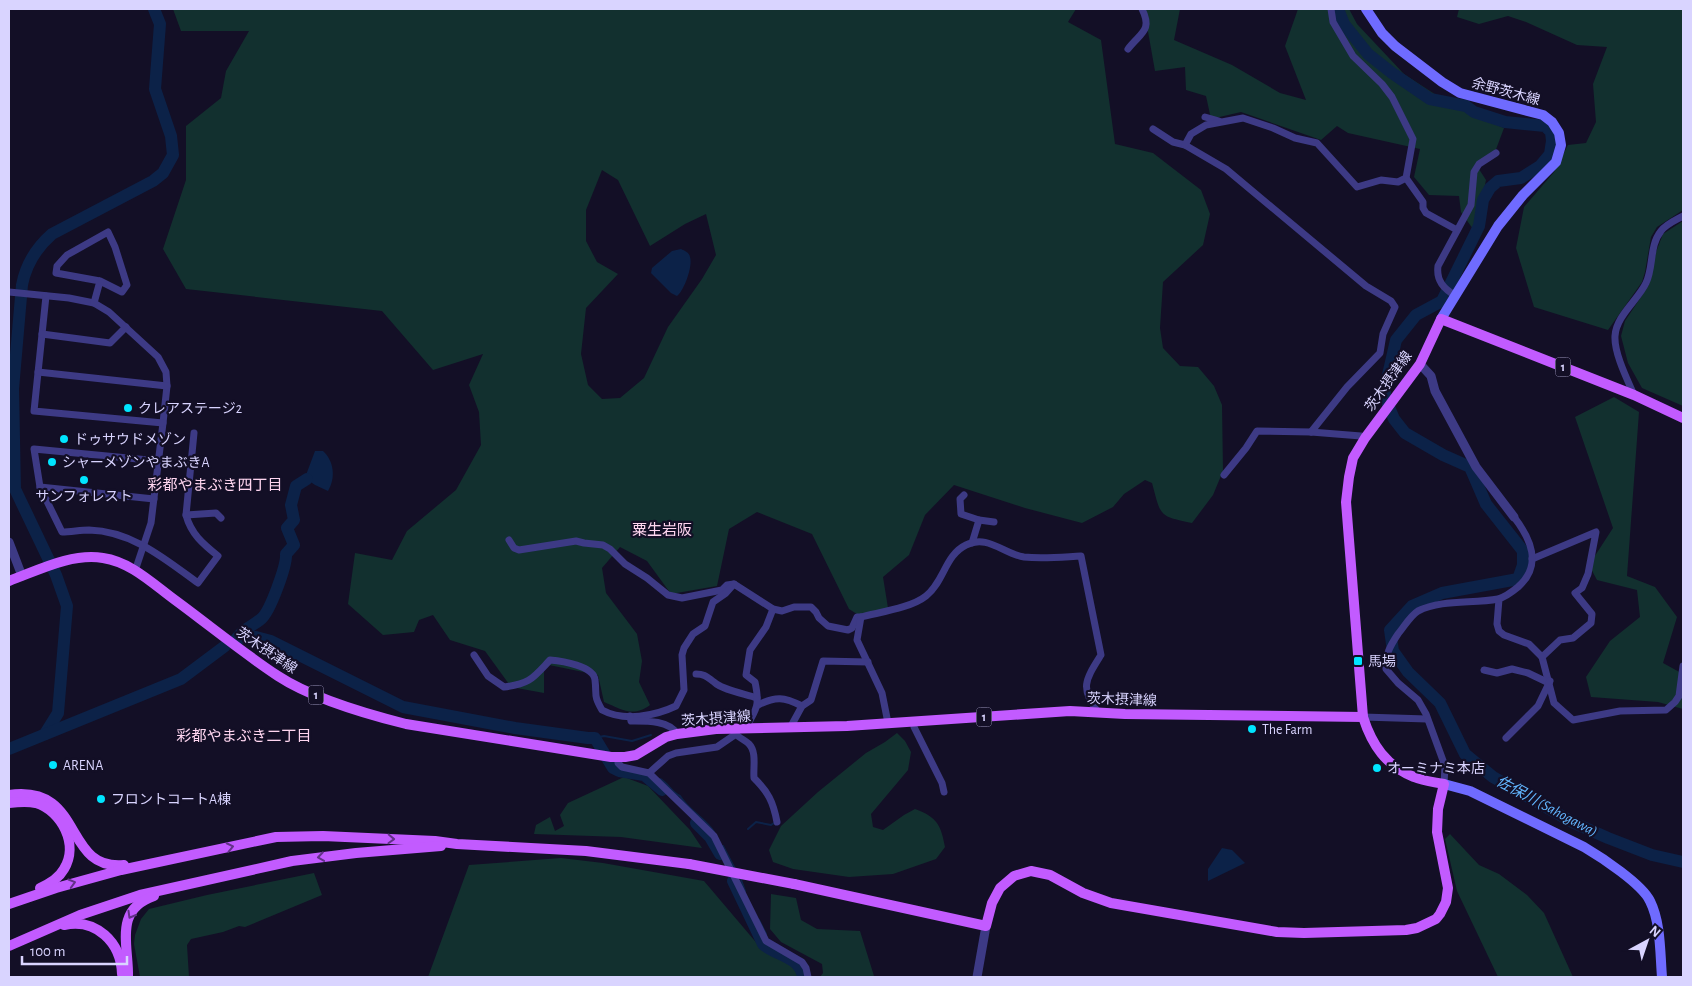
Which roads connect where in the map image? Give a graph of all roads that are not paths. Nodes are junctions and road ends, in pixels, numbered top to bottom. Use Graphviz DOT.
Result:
graph roads {
  1 [pos="1142,9"];
  2 [pos="1331,9"];
  3 [pos="1366,9"];
  4 [pos="1128,49"];
  5 [pos="1205,117"];
  6 [pos="1221,122"];
  7 [pos="1153,128"];
  8 [pos="1184,145"];
  9 [pos="1496,153"];
  10 [pos="1406,178"];
  11 [pos="1683,216"];
  12 [pos="1457,230"];
  13 [pos="100,281"];
  14 [pos="9,292"];
  15 [pos="46,296"];
  16 [pos="1456,296"];
  17 [pos="94,303"];
  18 [pos="1441,319"];
  19 [pos="126,327"];
  20 [pos="42,334"];
  21 [pos="1420,364"];
  22 [pos="38,372"];
  23 [pos="166,386"];
  24 [pos="1634,395"];
  25 [pos="1683,418"];
  26 [pos="163,423"];
  27 [pos="1311,432"];
  28 [pos="194,433"];
  29 [pos="1364,438"];
  30 [pos="159,461"];
  31 [pos="1224,475"];
  32 [pos="40,487"];
  33 [pos="964,495"];
  34 [pos="154,499"];
  35 [pos="186,515"];
  36 [pos="1514,516"];
  37 [pos="221,518"];
  38 [pos="979,520"];
  39 [pos="994,522"];
  40 [pos="509,540"];
  41 [pos="9,542"];
  42 [pos="972,544"];
  43 [pos="144,545"];
  44 [pos="1532,559"];
  45 [pos="135,571"];
  46 [pos="22,576"];
  47 [pos="9,582"];
  48 [pos="734,584"];
  49 [pos="1499,599"];
  50 [pos="773,609"];
  51 [pos="861,617"];
  52 [pos="474,655"];
  53 [pos="1542,657"];
  54 [pos="868,662"];
  55 [pos="1683,666"];
  56 [pos="1484,670"];
  57 [pos="696,674"];
  58 [pos="1549,682"];
  59 [pos="757,701"];
  60 [pos="802,706"];
  61 [pos="1098,712"];
  62 [pos="630,716"];
  63 [pos="1363,718"];
  64 [pos="1428,719"];
  65 [pos="914,722"];
  66 [pos="888,723"];
  67 [pos="790,728"];
  68 [pos="736,732"];
  69 [pos="677,734"];
  70 [pos="1506,738"];
  71 [pos="610,757"];
  72 [pos="650,773"];
  73 [pos="1444,784"];
  74 [pos="944,792"];
  75 [pos="9,795"];
  76 [pos="9,803"];
  77 [pos="777,822"];
  78 [pos="457,844"];
  79 [pos="163,862"];
  80 [pos="273,865"];
  81 [pos="9,902"];
  82 [pos="986,926"];
  83 [pos="34,935"];
  84 [pos="9,946"];
  85 [pos="122,977"];
  86 [pos="128,977"];
  87 [pos="808,977"];
  88 [pos="977,977"];
  89 [pos="1662,977"];
  1 -- 4 [label="street"];
  2 -- 10 [label="street"];
  3 -- 16 [label="main road, 余野茨木線"];
  5 -- 6 [label="street"];
  6 -- 8 [label="street"];
  6 -- 10 [label="street"];
  7 -- 8 [label="street"];
  8 -- 27 [label="street"];
  9 -- 12 [label="street"];
  10 -- 12 [label="street"];
  11 -- 24 [label="street"];
  12 -- 16 [label="street"];
  13 -- 13 [label="street"];
  13 -- 17 [label="street"];
  14 -- 15 [label="street"];
  15 -- 17 [label="street"];
  15 -- 20 [label="street"];
  16 -- 18 [label="main road, 余野茨木線"];
  17 -- 19 [label="street"];
  18 -- 21 [label="main road, 茨木摂津線"];
  18 -- 24 [label="main road, 1"];
  19 -- 20 [label="street"];
  19 -- 23 [label="street"];
  20 -- 22 [label="street"];
  21 -- 29 [label="main road, 茨木摂津線"];
  21 -- 36 [label="street"];
  22 -- 23 [label="street"];
  22 -- 26 [label="street"];
  23 -- 26 [label="street"];
  24 -- 25 [label="main road, 1"];
  26 -- 30 [label="street"];
  27 -- 29 [label="street"];
  27 -- 31 [label="street"];
  28 -- 35 [label="street"];
  29 -- 63 [label="main road, 茨木摂津線"];
  30 -- 32 [label="street"];
  30 -- 34 [label="street"];
  32 -- 34 [label="street"];
  32 -- 43 [label="street"];
  33 -- 38 [label="street"];
  34 -- 43 [label="street"];
  35 -- 37 [label="street"];
  35 -- 43 [label="street"];
  36 -- 44 [label="street"];
  38 -- 39 [label="street"];
  38 -- 42 [label="street"];
  40 -- 48 [label="street"];
  41 -- 46 [label="street"];
  42 -- 51 [label="street"];
  42 -- 61 [label="street"];
  43 -- 45 [label="street"];
  44 -- 49 [label="street"];
  44 -- 53 [label="street"];
  45 -- 46 [label="main road, 茨木摂津線 / 1"];
  45 -- 71 [label="main road, 茨木摂津線 / 1"];
  46 -- 47 [label="main road, 茨木摂津線 / 1"];
  48 -- 50 [label="street"];
  48 -- 62 [label="street"];
  49 -- 53 [label="street"];
  49 -- 64 [label="street"];
  50 -- 51 [label="street"];
  50 -- 59 [label="street"];
  51 -- 54 [label="street"];
  52 -- 62 [label="street"];
  53 -- 58 [label="street"];
  54 -- 60 [label="street"];
  54 -- 66 [label="street"];
  55 -- 58 [label="street"];
  56 -- 58 [label="street"];
  57 -- 59 [label="street"];
  58 -- 70 [label="street"];
  59 -- 60 [label="street"];
  59 -- 68 [label="street"];
  60 -- 67 [label="street"];
  61 -- 63 [label="main road, 茨木摂津線 / 1"];
  61 -- 65 [label="main road, 茨木摂津線 / 1"];
  62 -- 69 [label="street"];
  63 -- 64 [label="street"];
  63 -- 73 [label="main road, 茨木摂津線"];
  64 -- 73 [label="street"];
  65 -- 66 [label="main road, 茨木摂津線 / 1"];
  65 -- 74 [label="street"];
  66 -- 67 [label="main road, 茨木摂津線 / 1"];
  67 -- 68 [label="main road, 茨木摂津線 / 1"];
  68 -- 69 [label="main road, 茨木摂津線 / 1"];
  68 -- 72 [label="street"];
  68 -- 77 [label="street"];
  69 -- 71 [label="main road, 茨木摂津線 / 1"];
  71 -- 72 [label="street"];
  72 -- 87 [label="street"];
  73 -- 82 [label="main road"];
  73 -- 89 [label="main road"];
  75 -- 79 [label="main road"];
  76 -- 81 [label="main road"];
  79 -- 78 [label="main road, one-way"];
  78 -- 80 [label="main road, one-way"];
  78 -- 82 [label="main road, bridge"];
  81 -- 79 [label="main road, one-way"];
  80 -- 83 [label="main road"];
  80 -- 86 [label="main road, one-way"];
  82 -- 88 [label="street"];
  83 -- 84 [label="main road"];
  83 -- 85 [label="main road"];
}
